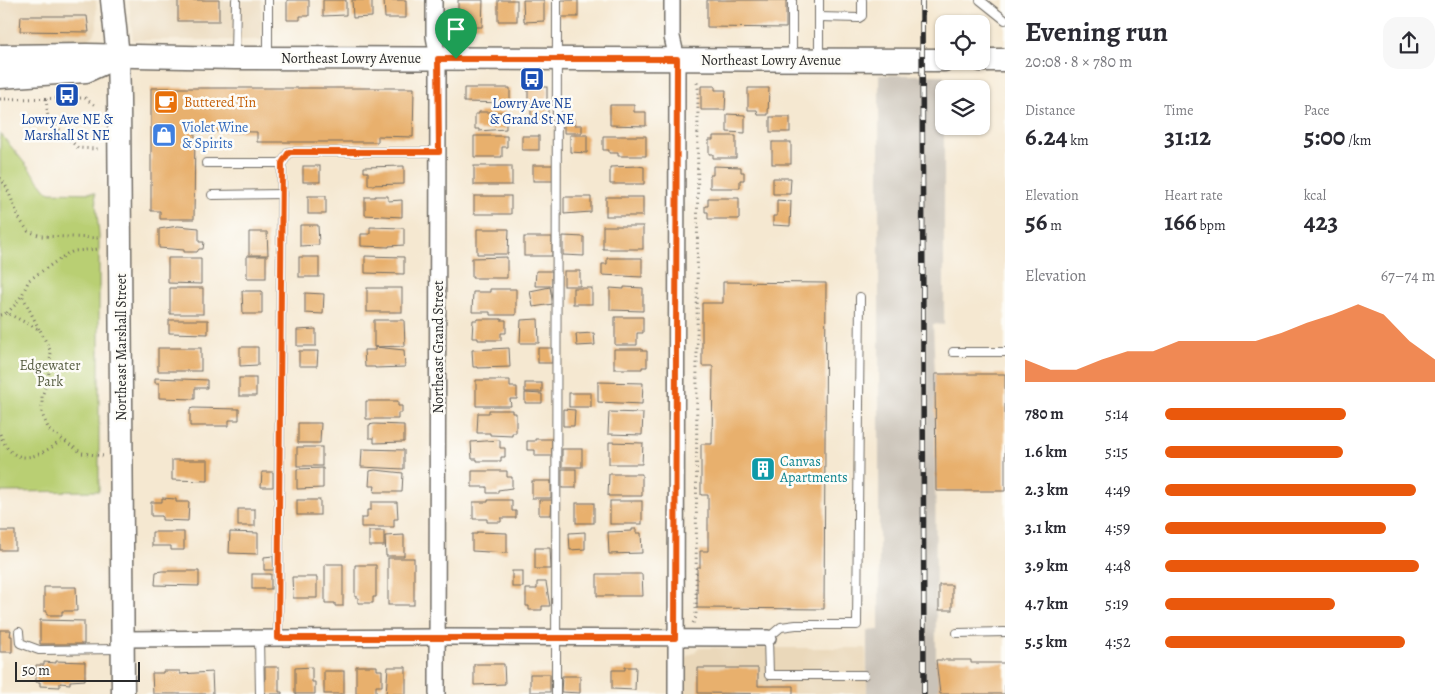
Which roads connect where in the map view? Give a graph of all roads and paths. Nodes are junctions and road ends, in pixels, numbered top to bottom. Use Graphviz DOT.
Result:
graph roads {
  1 [pos="112,0"];
  2 [pos="236,0"];
  3 [pos="268,0"];
  4 [pos="434,0"];
  5 [pos="557,0"];
  6 [pos="672,0"];
  7 [pos="792,0"];
  8 [pos="819,0"];
  9 [pos="862,0"];
  10 [pos="980,0"];
  11 [pos="819,17"];
  12 [pos="1005,20"];
  13 [pos="0,56"];
  14 [pos="118,56"];
  15 [pos="235,58"];
  16 [pos="268,58"];
  17 [pos="438,59"];
  18 [pos="558,59"];
  19 [pos="677,59"];
  20 [pos="792,60"];
  21 [pos="819,60"];
  22 [pos="935,60"];
  23 [pos="990,60"];
  24 [pos="1005,60"];
  25 [pos="0,77"];
  26 [pos="695,80"];
  27 [pos="0,99"];
  28 [pos="46,99"];
  29 [pos="94,105"];
  30 [pos="98,149"];
  31 [pos="439,152"];
  32 [pos="206,163"];
  33 [pos="282,163"];
  34 [pos="0,178"];
  35 [pos="282,194"];
  36 [pos="212,195"];
  37 [pos="99,238"];
  38 [pos="99,249"];
  39 [pos="22,295"];
  40 [pos="860,297"];
  41 [pos="7,313"];
  42 [pos="0,314"];
  43 [pos="40,330"];
  44 [pos="953,352"];
  45 [pos="1005,352"];
  46 [pos="0,434"];
  47 [pos="62,440"];
  48 [pos="122,458"];
  49 [pos="693,623"];
  50 [pos="20,632"];
  51 [pos="1005,632"];
  52 [pos="957,633"];
  53 [pos="437,637"];
  54 [pos="556,637"];
  55 [pos="259,638"];
  56 [pos="278,638"];
  57 [pos="675,638"];
  58 [pos="768,638"];
  59 [pos="123,644"];
  60 [pos="864,675"];
  61 [pos="122,694"];
  62 [pos="260,694"];
  63 [pos="437,694"];
  64 [pos="556,694"];
  65 [pos="676,694"];
  1 -- 14 [label="main road, Northeast Marshall Street"];
  2 -- 15 [label="lane"];
  3 -- 16 [label="lane"];
  4 -- 17 [label="street, Northeast Grand Street"];
  5 -- 18 [label="lane"];
  6 -- 19 [label="street"];
  7 -- 20 [label="lane"];
  8 -- 11 [label="lane"];
  9 -- 11 [label="lane"];
  10 -- 12 [label="lane"];
  11 -- 21 [label="lane"];
  13 -- 14 [label="main road, Northeast Lowry Avenue"];
  14 -- 15 [label="main road, Northeast Lowry Avenue"];
  14 -- 25 [label="main road, Northeast Lowry Avenue"];
  14 -- 48 [label="main road, Northeast Marshall Street"];
  15 -- 16 [label="main road, Northeast Lowry Avenue"];
  16 -- 17 [label="main road, Northeast Lowry Avenue"];
  17 -- 18 [label="main road, Northeast Lowry Avenue"];
  17 -- 31 [label="street, Northeast Grand Street"];
  18 -- 19 [label="main road, Northeast Lowry Avenue"];
  18 -- 54 [label="lane"];
  19 -- 20 [label="main road, Northeast Lowry Avenue"];
  19 -- 57 [label="street"];
  20 -- 21 [label="main road, Northeast Lowry Avenue"];
  21 -- 22 [label="main road, Northeast Lowry Avenue"];
  23 -- 24 [label="main road"];
  26 -- 49 [label="path"];
  27 -- 28 [label="path"];
  28 -- 29 [label="path"];
  28 -- 30 [label="path"];
  31 -- 33 [label="lane"];
  31 -- 53 [label="street, Northeast Grand Street"];
  32 -- 33 [label="lane"];
  33 -- 35 [label="lane"];
  34 -- 37 [label="path"];
  35 -- 36 [label="lane"];
  35 -- 56 [label="lane"];
  38 -- 39 [label="path"];
  39 -- 41 [label="path"];
  39 -- 43 [label="path"];
  40 -- 58 [label="lane"];
  41 -- 42 [label="path"];
  41 -- 43 [label="path"];
  43 -- 47 [label="path"];
  44 -- 45 [label="lane"];
  46 -- 47 [label="path"];
  47 -- 48 [label="path"];
  48 -- 59 [label="main road, Northeast Marshall Street"];
  50 -- 59 [label="lane"];
  51 -- 52 [label="lane"];
  53 -- 54 [label="street"];
  53 -- 56 [label="street"];
  53 -- 63 [label="street, Northeast Grand Street"];
  54 -- 57 [label="street"];
  54 -- 64 [label="lane"];
  55 -- 56 [label="street"];
  55 -- 59 [label="street"];
  55 -- 62 [label="lane"];
  57 -- 58 [label="street"];
  57 -- 65 [label="street"];
  58 -- 60 [label="lane"];
  59 -- 61 [label="main road, Northeast Marshall Street"];
}
